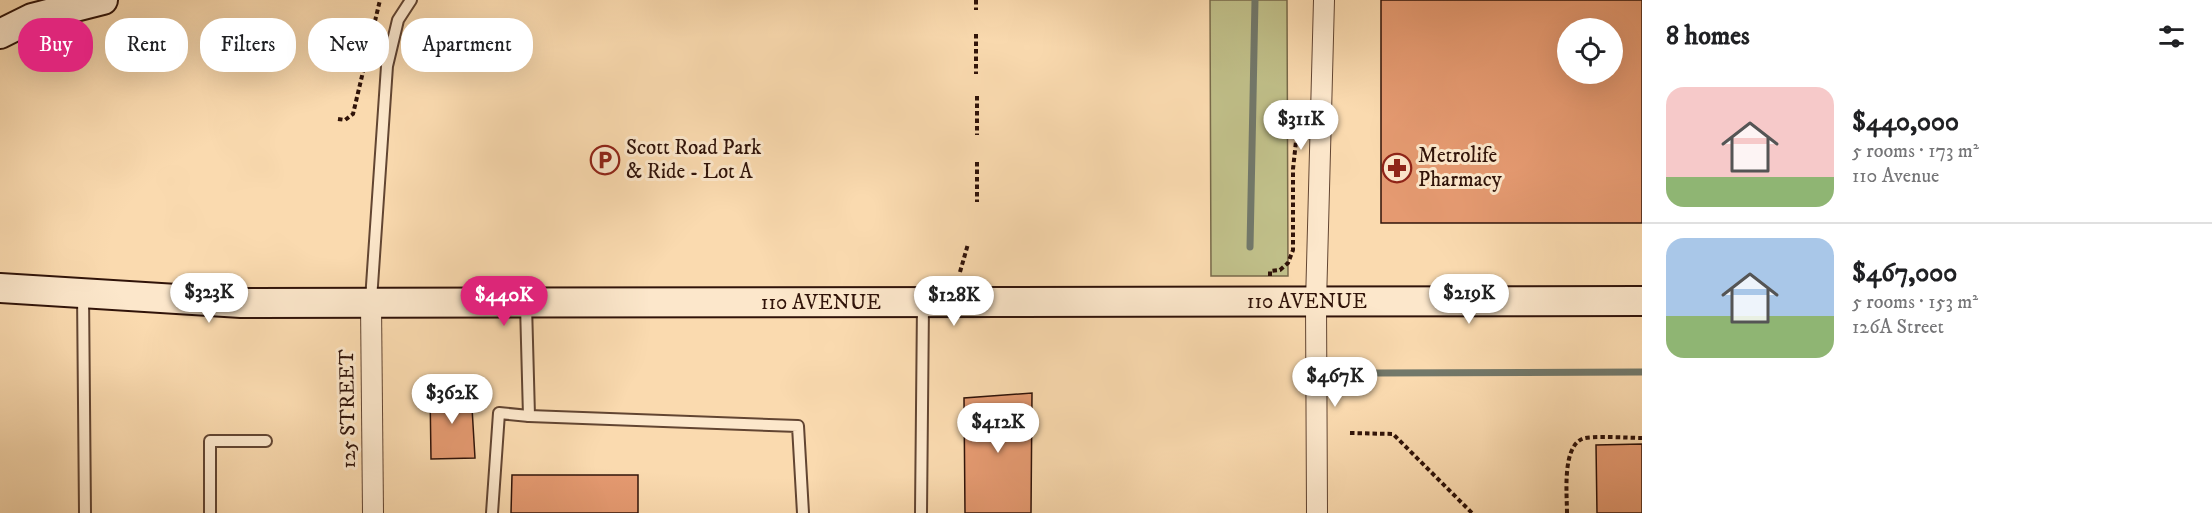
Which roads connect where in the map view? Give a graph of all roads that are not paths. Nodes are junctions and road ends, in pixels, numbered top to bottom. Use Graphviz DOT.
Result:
graph roads {
  1 [pos="67,0"];
  2 [pos="102,0"];
  3 [pos="411,0"];
  4 [pos="1324,0"];
  5 [pos="32,18"];
  6 [pos="18,25"];
  7 [pos="0,34"];
  8 [pos="0,288"];
  9 [pos="83,293"];
  10 [pos="1642,301"];
  11 [pos="526,303"];
  12 [pos="923,303"];
  13 [pos="1316,303"];
  14 [pos="371,304"];
  15 [pos="529,416"];
  16 [pos="266,441"];
  17 [pos="85,513"];
  18 [pos="210,513"];
  19 [pos="373,513"];
  20 [pos="492,513"];
  21 [pos="803,513"];
  22 [pos="921,513"];
  23 [pos="1317,513"];
  1 -- 5 [label="lane"];
  2 -- 5 [label="main road"];
  3 -- 14 [label="lane"];
  4 -- 13 [label="street"];
  6 -- 7 [label="main road"];
  8 -- 9 [label="main road, 110 AVENUE"];
  9 -- 14 [label="main road, 110 AVENUE"];
  9 -- 17 [label="lane"];
  10 -- 13 [label="main road, 110 AVENUE"];
  11 -- 12 [label="main road, 110 AVENUE"];
  11 -- 14 [label="main road, 110 AVENUE"];
  11 -- 15 [label="lane"];
  12 -- 13 [label="main road, 110 AVENUE"];
  12 -- 22 [label="lane"];
  13 -- 23 [label="street"];
  14 -- 19 [label="street, 125 STREET"];
  15 -- 20 [label="lane"];
  15 -- 21 [label="lane"];
  16 -- 18 [label="lane"];
}
